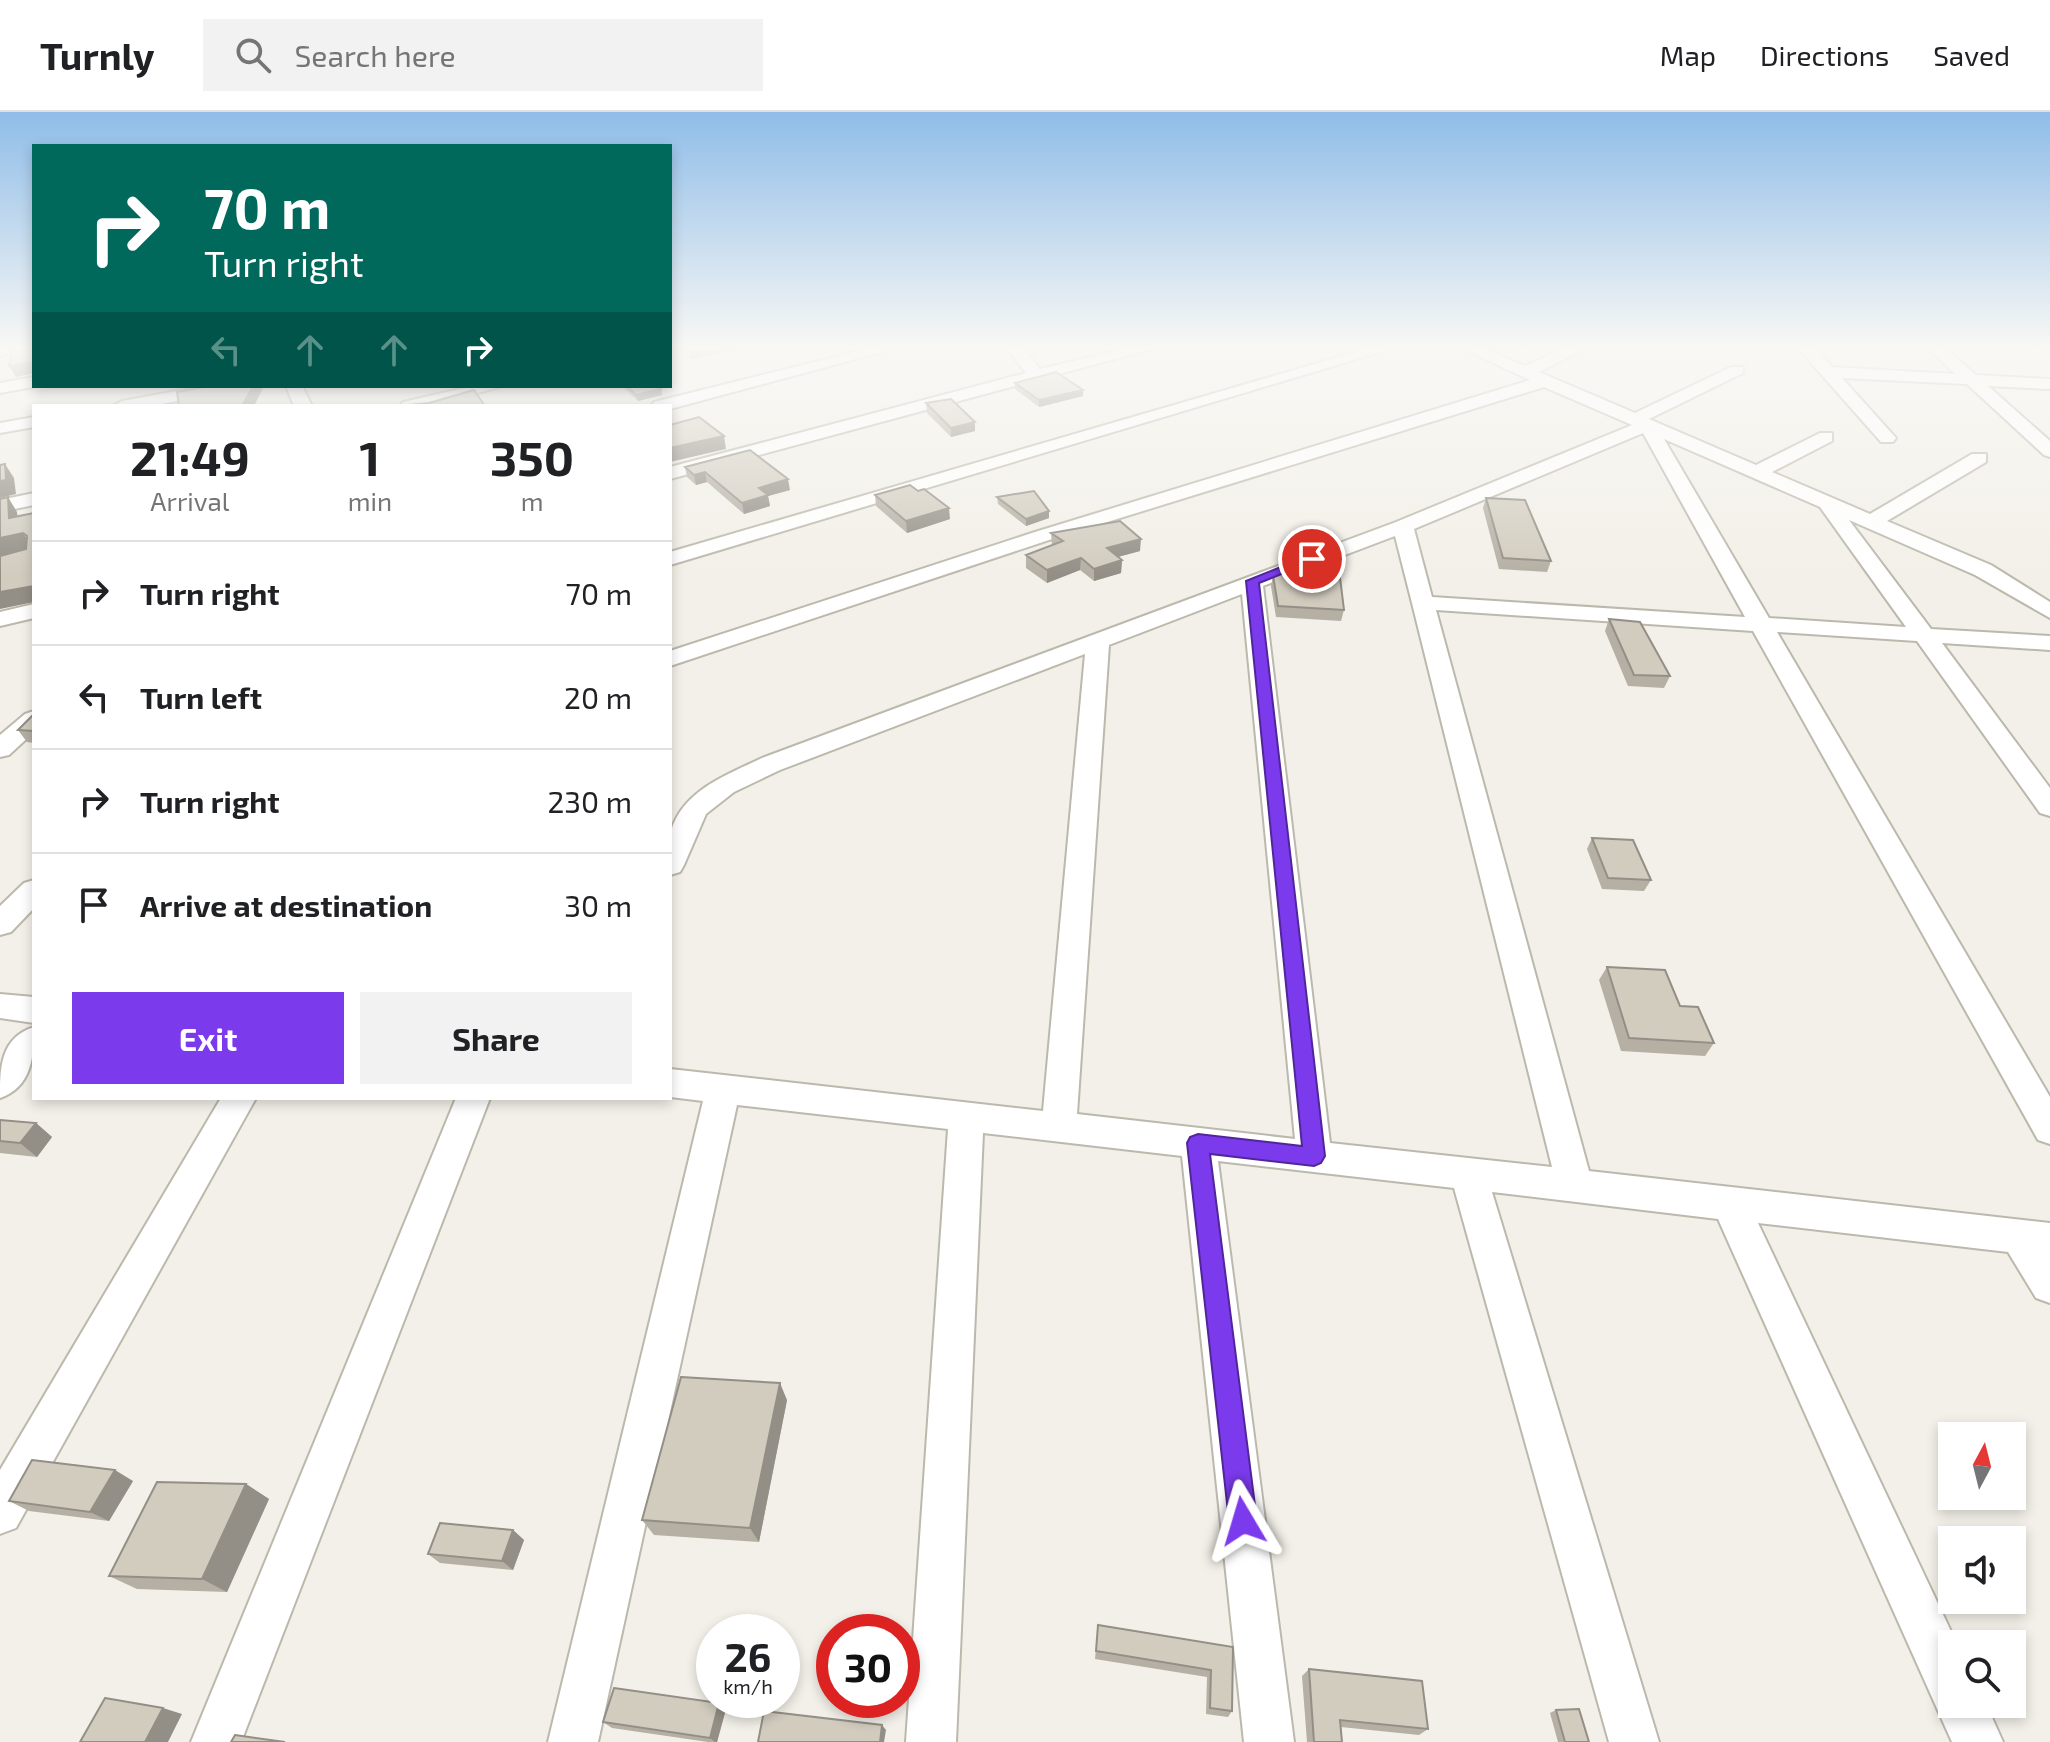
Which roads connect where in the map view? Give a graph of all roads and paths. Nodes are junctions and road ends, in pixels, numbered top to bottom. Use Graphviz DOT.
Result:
graph roads {
  1 [pos="28,423"];
  2 [pos="856,423"];
  3 [pos="1131,423"];
  4 [pos="1408,423"];
  5 [pos="1640,423"];
  6 [pos="1874,423"];
  7 [pos="2019,423"];
  8 [pos="0,428"];
  9 [pos="1826,437"];
  10 [pos="1887,438"];
  11 [pos="2050,451"];
  12 [pos="1979,458"];
  13 [pos="672,472"];
  14 [pos="1755,473"];
  15 [pos="32,499"];
  16 [pos="1829,505"];
  17 [pos="0,506"];
  18 [pos="1869,523"];
  19 [pos="1403,526"];
  20 [pos="672,558"];
  21 [pos="1252,581"];
  22 [pos="1423,603"];
  23 [pos="32,611"];
  24 [pos="2050,611"];
  25 [pos="0,619"];
  26 [pos="1760,624"];
  27 [pos="1925,636"];
  28 [pos="1098,639"];
  29 [pos="2050,643"];
  30 [pos="672,658"];
  31 [pos="32,721"];
  32 [pos="0,749"];
  33 [pos="2050,807"];
  34 [pos="672,860"];
  35 [pos="32,892"];
  36 [pos="0,924"];
  37 [pos="0,1006"];
  38 [pos="32,1010"];
  39 [pos="32,1043"];
  40 [pos="672,1083"];
  41 [pos="0,1084"];
  42 [pos="723,1089"];
  43 [pos="238,1100"];
  44 [pos="472,1100"];
  45 [pos="966,1117"];
  46 [pos="1059,1127"];
  47 [pos="2050,1129"];
  48 [pos="1198,1143"];
  49 [pos="1314,1156"];
  50 [pos="1468,1174"];
  51 [pos="1575,1186"];
  52 [pos="1730,1204"];
  53 [pos="2035,1239"];
  54 [pos="2050,1285"];
  55 [pos="0,1512"];
  56 [pos="1938,1656"];
  57 [pos="1967,1718"];
  58 [pos="216,1742"];
  59 [pos="573,1742"];
  60 [pos="931,1742"];
  61 [pos="1269,1742"];
  62 [pos="1634,1742"];
  63 [pos="1978,1742"];
  1 -- 8 [label="street"];
  2 -- 13 [label="street"];
  3 -- 20 [label="street"];
  4 -- 30 [label="street"];
  5 -- 14 [label="street"];
  5 -- 19 [label="street"];
  5 -- 26 [label="street"];
  6 -- 10 [label="street"];
  7 -- 11 [label="street"];
  9 -- 14 [label="street"];
  12 -- 18 [label="street"];
  14 -- 16 [label="street"];
  15 -- 17 [label="street"];
  16 -- 18 [label="street"];
  16 -- 27 [label="street"];
  18 -- 24 [label="street"];
  19 -- 21 [label="street"];
  19 -- 22 [label="street"];
  21 -- 28 [label="street"];
  21 -- 49 [label="street"];
  22 -- 26 [label="street"];
  22 -- 51 [label="street"];
  23 -- 25 [label="street"];
  26 -- 27 [label="street"];
  26 -- 47 [label="street"];
  27 -- 29 [label="street"];
  27 -- 33 [label="street"];
  28 -- 34 [label="street"];
  28 -- 46 [label="street"];
  31 -- 32 [label="street"];
  35 -- 36 [label="street"];
  37 -- 38 [label="street"];
  39 -- 41 [label="street"];
  40 -- 42 [label="street"];
  42 -- 45 [label="street"];
  42 -- 59 [label="street"];
  43 -- 55 [label="street"];
  44 -- 58 [label="street"];
  45 -- 46 [label="street"];
  45 -- 60 [label="street"];
  46 -- 48 [label="street"];
  48 -- 49 [label="street"];
  48 -- 61 [label="street"];
  49 -- 50 [label="street"];
  50 -- 51 [label="street"];
  50 -- 62 [label="street"];
  51 -- 52 [label="street"];
  52 -- 53 [label="street"];
  52 -- 56 [label="street"];
  53 -- 54 [label="street"];
  57 -- 63 [label="street"];
}
